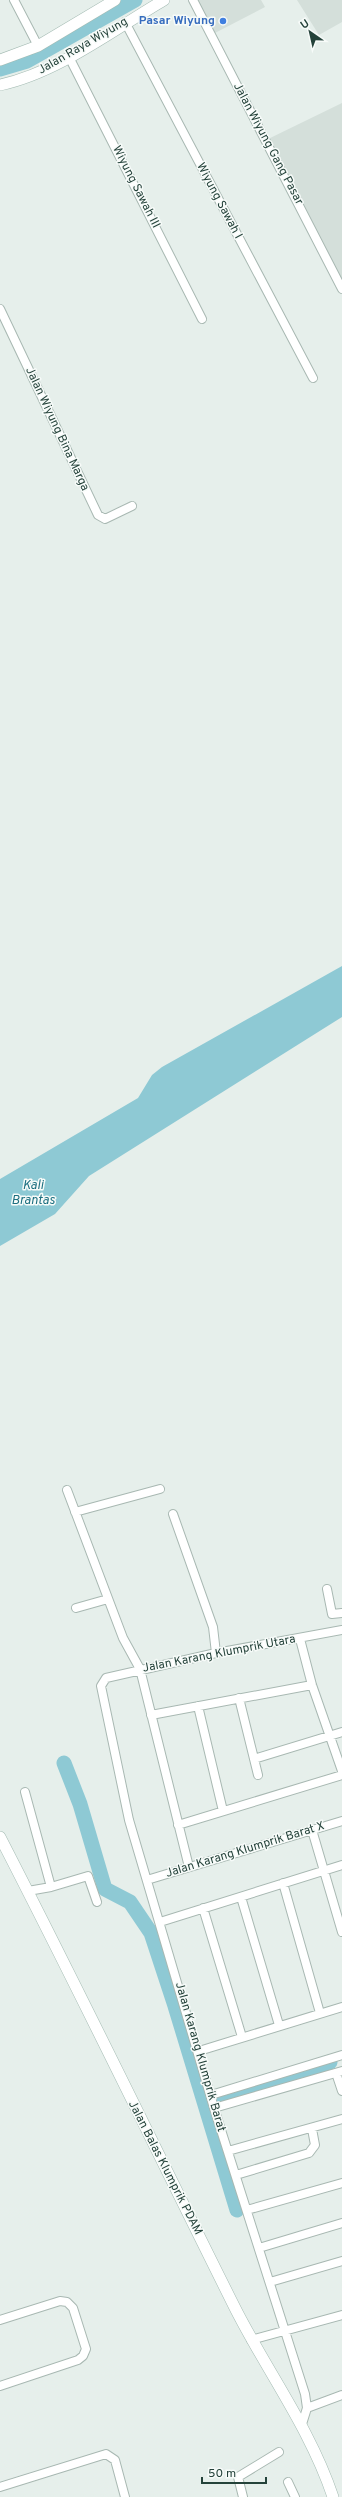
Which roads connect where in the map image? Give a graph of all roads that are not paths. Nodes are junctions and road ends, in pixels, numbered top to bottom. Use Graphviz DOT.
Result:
graph roads {
  1 [pos="14,0"];
  2 [pos="115,0"];
  3 [pos="164,0"];
  4 [pos="193,0"];
  5 [pos="125,22"];
  6 [pos="38,46"];
  7 [pos="69,57"];
  8 [pos="0,60"];
  9 [pos="0,85"];
  10 [pos="342,289"];
  11 [pos="0,309"];
  12 [pos="202,319"];
  13 [pos="313,378"];
  14 [pos="132,506"];
  15 [pos="160,1489"];
  16 [pos="67,1490"];
  17 [pos="75,1512"];
  18 [pos="173,1514"];
  19 [pos="327,1589"];
  20 [pos="108,1599"];
  21 [pos="76,1608"];
  22 [pos="342,1613"];
  23 [pos="342,1630"];
  24 [pos="300,1639"];
  25 [pos="216,1650"];
  26 [pos="140,1669"];
  27 [pos="312,1685"];
  28 [pos="101,1686"];
  29 [pos="239,1698"];
  30 [pos="198,1706"];
  31 [pos="151,1715"];
  32 [pos="342,1732"];
  33 [pos="329,1736"];
  34 [pos="254,1759"];
  35 [pos="342,1771"];
  36 [pos="342,1774"];
  37 [pos="258,1775"];
  38 [pos="26,1792"];
  39 [pos="223,1811"];
  40 [pos="342,1820"];
  41 [pos="178,1825"];
  42 [pos="312,1830"];
  43 [pos="0,1837"];
  44 [pos="342,1865"];
  45 [pos="189,1867"];
  46 [pos="324,1871"];
  47 [pos="147,1880"];
  48 [pos="284,1884"];
  49 [pos="51,1887"];
  50 [pos="28,1891"];
  51 [pos="241,1897"];
  52 [pos="97,1902"];
  53 [pos="203,1908"];
  54 [pos="160,1922"];
  55 [pos="342,1932"];
  56 [pos="342,2007"];
  57 [pos="320,2013"];
  58 [pos="279,2025"];
  59 [pos="242,2037"];
  60 [pos="199,2051"];
  61 [pos="342,2055"];
  62 [pos="339,2072"];
  63 [pos="342,2091"];
  64 [pos="212,2102"];
  65 [pos="342,2119"];
  66 [pos="312,2129"];
  67 [pos="228,2151"];
  68 [pos="236,2175"];
  69 [pos="342,2183"];
  70 [pos="247,2210"];
  71 [pos="342,2223"];
  72 [pos="259,2248"];
  73 [pos="342,2261"];
  74 [pos="270,2282"];
  75 [pos="342,2315"];
  76 [pos="0,2320"];
  77 [pos="283,2332"];
  78 [pos="256,2339"];
  79 [pos="0,2386"];
  80 [pos="342,2395"];
  81 [pos="307,2408"];
  82 [pos="302,2424"];
  83 [pos="279,2452"];
  84 [pos="288,2482"];
  85 [pos="0,2487"];
  86 [pos="125,2497"];
  87 [pos="243,2497"];
  88 [pos="295,2497"];
  89 [pos="333,2497"];
  1 -- 6 [label="street"];
  2 -- 6 [label="street, Jalan Raya Wiyung"];
  3 -- 5 [label="street, Jalan Raya Wiyung"];
  4 -- 10 [label="street, Jalan Wiyung Gang Pasar"];
  5 -- 7 [label="street, Jalan Raya Wiyung"];
  5 -- 13 [label="street, Wiyung Sawah I"];
  6 -- 8 [label="street, Jalan Raya Wiyung"];
  7 -- 9 [label="street, Jalan Raya Wiyung"];
  7 -- 12 [label="street, Wiyung Sawah III"];
  11 -- 14 [label="street, Jalan Wiyung Bina Marga"];
  15 -- 17 [label="street"];
  16 -- 17 [label="street"];
  17 -- 20 [label="street"];
  18 -- 25 [label="street"];
  19 -- 22 [label="street"];
  20 -- 21 [label="street"];
  20 -- 26 [label="street"];
  23 -- 24 [label="street, Jalan Karang Klumprik Utara"];
  24 -- 25 [label="street, Jalan Karang Klumprik Utara"];
  24 -- 27 [label="street"];
  25 -- 26 [label="street, Jalan Karang Klumprik Utara"];
  26 -- 28 [label="street, Jalan Karang Klumprik Utara"];
  26 -- 31 [label="street"];
  27 -- 29 [label="street"];
  27 -- 33 [label="street"];
  28 -- 47 [label="street, Jalan Karang Klumprik Barat"];
  29 -- 30 [label="street"];
  29 -- 34 [label="street"];
  30 -- 31 [label="street"];
  30 -- 39 [label="street"];
  31 -- 41 [label="street"];
  32 -- 33 [label="street"];
  33 -- 34 [label="street"];
  33 -- 35 [label="street"];
  34 -- 37 [label="street"];
  36 -- 39 [label="street"];
  38 -- 49 [label="street"];
  39 -- 41 [label="street"];
  40 -- 42 [label="street, Jalan Karang Klumprik Barat X"];
  41 -- 45 [label="street"];
  42 -- 45 [label="street, Jalan Karang Klumprik Barat X"];
  42 -- 46 [label="street"];
  43 -- 50 [label="street, Jalan Balas Klumprik PDAM"];
  44 -- 46 [label="street"];
  45 -- 47 [label="street, Jalan Karang Klumprik Barat X"];
  46 -- 48 [label="street"];
  46 -- 55 [label="street"];
  47 -- 54 [label="street, Jalan Karang Klumprik Barat"];
  48 -- 51 [label="street"];
  48 -- 57 [label="street"];
  49 -- 50 [label="street"];
  49 -- 52 [label="street"];
  50 -- 78 [label="street, Jalan Balas Klumprik PDAM"];
  51 -- 53 [label="street"];
  51 -- 58 [label="street"];
  53 -- 54 [label="street"];
  53 -- 59 [label="street"];
  54 -- 60 [label="street, Jalan Karang Klumprik Barat"];
  56 -- 57 [label="street"];
  57 -- 58 [label="street"];
  58 -- 59 [label="street"];
  59 -- 60 [label="street"];
  60 -- 64 [label="street, Jalan Karang Klumprik Barat"];
  61 -- 64 [label="street"];
  62 -- 63 [label="street"];
  62 -- 64 [label="street"];
  64 -- 67 [label="street, Jalan Karang Klumprik Barat"];
  65 -- 66 [label="street"];
  66 -- 67 [label="street"];
  66 -- 68 [label="street"];
  67 -- 68 [label="street, Jalan Karang Klumprik Barat"];
  68 -- 70 [label="street, Jalan Karang Klumprik Barat"];
  69 -- 70 [label="street"];
  70 -- 72 [label="street, Jalan Karang Klumprik Barat"];
  71 -- 72 [label="street"];
  72 -- 74 [label="street, Jalan Karang Klumprik Barat"];
  73 -- 74 [label="street"];
  74 -- 77 [label="street, Jalan Karang Klumprik Barat"];
  75 -- 77 [label="street"];
  76 -- 79 [label="street"];
  77 -- 78 [label="street"];
  77 -- 81 [label="street, Jalan Karang Klumprik Barat"];
  78 -- 82 [label="street, Jalan Balas Klumprik PDAM"];
  80 -- 81 [label="street"];
  81 -- 82 [label="street, Jalan Karang Klumprik Barat"];
  82 -- 89 [label="street, Jalan Balas Klumprik PDAM"];
  83 -- 87 [label="street"];
  84 -- 88 [label="street"];
  85 -- 86 [label="street"];
}
